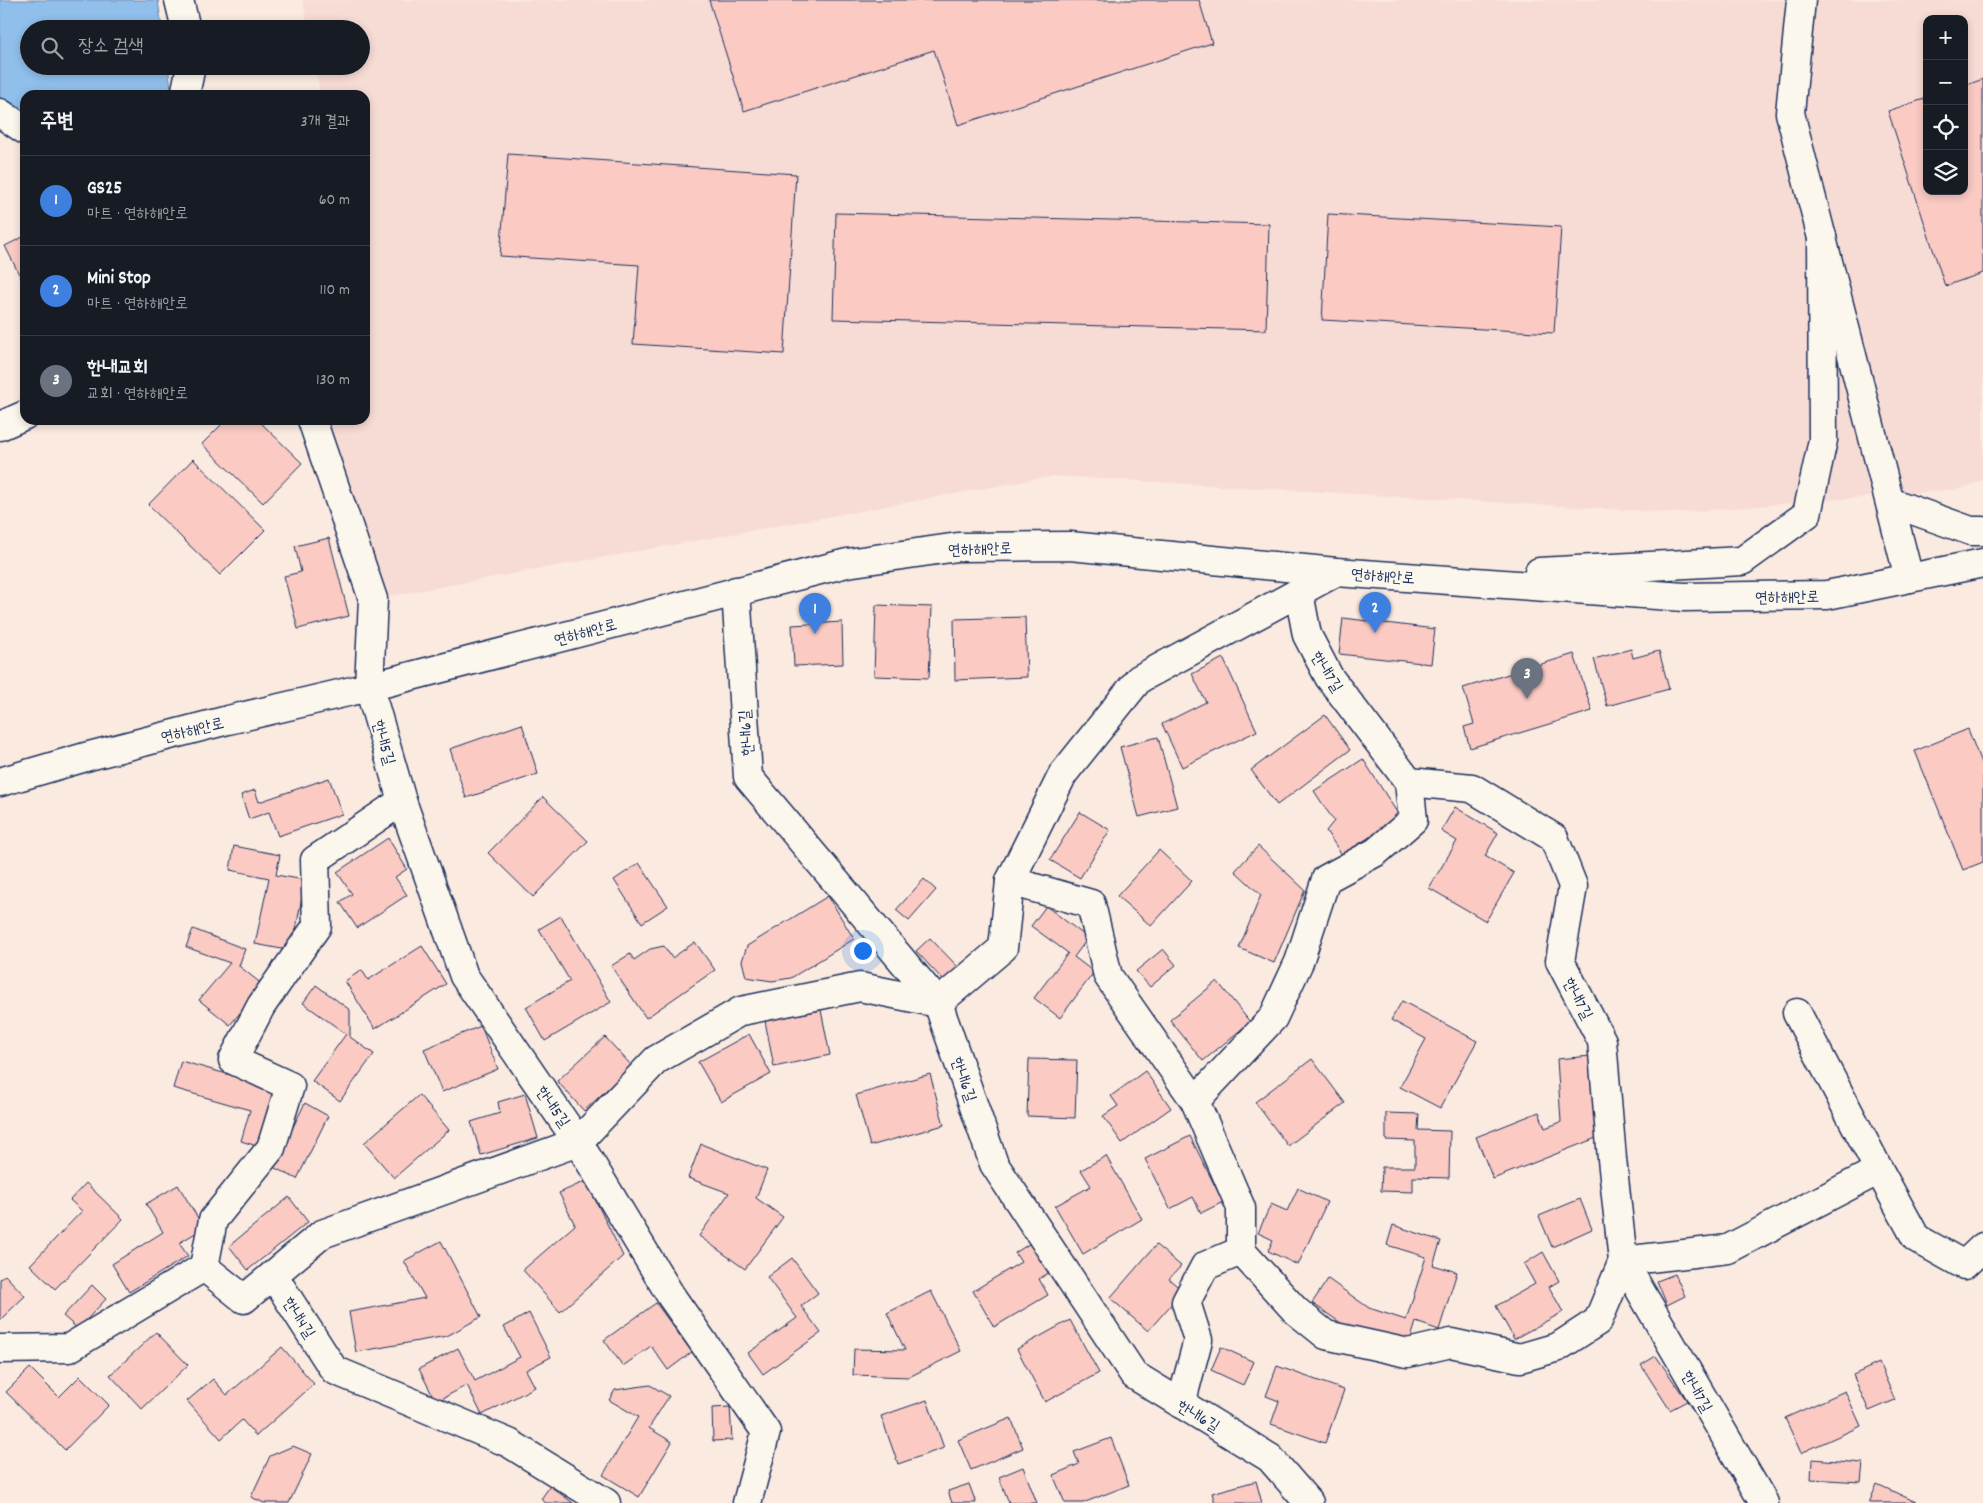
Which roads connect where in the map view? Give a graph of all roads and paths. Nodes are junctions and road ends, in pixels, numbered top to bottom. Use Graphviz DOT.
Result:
graph roads {
  1 [pos="179,0"];
  2 [pos="1801,0"];
  3 [pos="184,20"];
  4 [pos="189,75"];
  5 [pos="186,90"];
  6 [pos="0,113"];
  7 [pos="20,127"];
  8 [pos="1822,236"];
  9 [pos="20,417"];
  10 [pos="314,425"];
  11 [pos="0,426"];
  12 [pos="1890,502"];
  13 [pos="1983,531"];
  14 [pos="1983,563"];
  15 [pos="1336,572"];
  16 [pos="1909,578"];
  17 [pos="1430,579"];
  18 [pos="736,591"];
  19 [pos="1299,593"];
  20 [pos="369,687"];
  21 [pos="0,782"];
  22 [pos="1409,782"];
  23 [pos="402,801"];
  24 [pos="1010,881"];
  25 [pos="938,1003"];
  26 [pos="1797,1013"];
  27 [pos="1195,1100"];
  28 [pos="578,1142"];
  29 [pos="1879,1170"];
  30 [pos="1983,1247"];
  31 [pos="1241,1251"];
  32 [pos="1623,1261"];
  33 [pos="204,1266"];
  34 [pos="273,1275"];
  35 [pos="0,1349"];
  36 [pos="1181,1404"];
  37 [pos="606,1503"];
  38 [pos="747,1503"];
  39 [pos="1308,1503"];
  40 [pos="1764,1503"];
  1 -- 3 [label="street"];
  2 -- 8 [label="street"];
  4 -- 5 [label="street"];
  6 -- 7 [label="street"];
  8 -- 12 [label="street"];
  8 -- 17 [label="street"];
  9 -- 11 [label="street"];
  10 -- 20 [label="street, 한내5길"];
  12 -- 13 [label="street"];
  12 -- 16 [label="street"];
  14 -- 16 [label="street, 연하해안로"];
  15 -- 17 [label="street, 연하해안로"];
  15 -- 18 [label="street, 연하해안로"];
  15 -- 19 [label="street"];
  16 -- 17 [label="street, 연하해안로"];
  18 -- 20 [label="street, 연하해안로"];
  18 -- 25 [label="street, 한내6길"];
  19 -- 22 [label="street, 한내7길"];
  19 -- 24 [label="street"];
  20 -- 21 [label="street, 연하해안로"];
  20 -- 23 [label="street, 한내5길"];
  22 -- 27 [label="street"];
  22 -- 32 [label="street, 한내7길"];
  23 -- 28 [label="street, 한내5길"];
  23 -- 33 [label="street"];
  24 -- 25 [label="street"];
  24 -- 27 [label="street"];
  25 -- 28 [label="street"];
  25 -- 36 [label="street, 한내6길"];
  26 -- 29 [label="street"];
  27 -- 31 [label="street"];
  28 -- 34 [label="street"];
  28 -- 38 [label="street, 한내5길"];
  29 -- 30 [label="street"];
  29 -- 32 [label="street"];
  31 -- 32 [label="street"];
  31 -- 36 [label="street"];
  32 -- 40 [label="street, 한내7길"];
  33 -- 34 [label="street"];
  33 -- 35 [label="street"];
  34 -- 37 [label="street, 한내4길"];
  36 -- 39 [label="street, 한내6길"];
}
